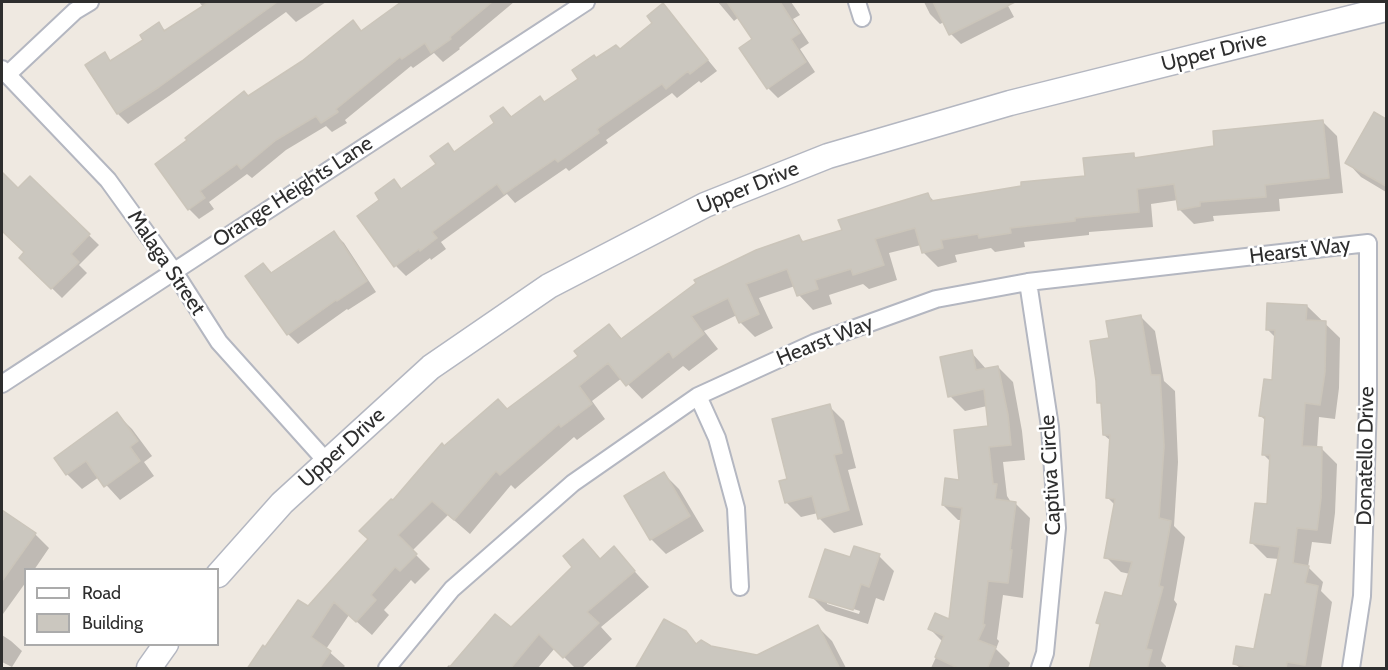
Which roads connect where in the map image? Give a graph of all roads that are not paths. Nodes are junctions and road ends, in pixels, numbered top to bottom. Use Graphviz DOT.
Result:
graph roads {
  1 [pos="90,2"];
  2 [pos="586,2"];
  3 [pos="857,2"];
  4 [pos="1386,9"];
  5 [pos="862,18"];
  6 [pos="4,72"];
  7 [pos="1368,243"];
  8 [pos="173,270"];
  9 [pos="1028,282"];
  10 [pos="2,384"];
  11 [pos="698,396"];
  12 [pos="326,461"];
  13 [pos="219,574"];
  14 [pos="740,587"];
  15 [pos="165,646"];
  16 [pos="149,669"];
  17 [pos="387,669"];
  18 [pos="1040,669"];
  19 [pos="1351,669"];
  1 -- 6 [label="street"];
  2 -- 8 [label="street, Orange Heights Lane"];
  3 -- 5 [label="street"];
  4 -- 12 [label="main road, Upper Drive"];
  6 -- 8 [label="street, Malaga Street"];
  7 -- 9 [label="street, Hearst Way"];
  7 -- 19 [label="street, Donatello Drive"];
  8 -- 10 [label="street, Orange Heights Lane"];
  8 -- 12 [label="street, Malaga Street"];
  9 -- 11 [label="street, Hearst Way"];
  9 -- 18 [label="street, Captiva Circle"];
  11 -- 14 [label="street"];
  11 -- 17 [label="street, Hearst Way"];
  12 -- 13 [label="main road, Upper Drive"];
  15 -- 16 [label="main road"];
}
